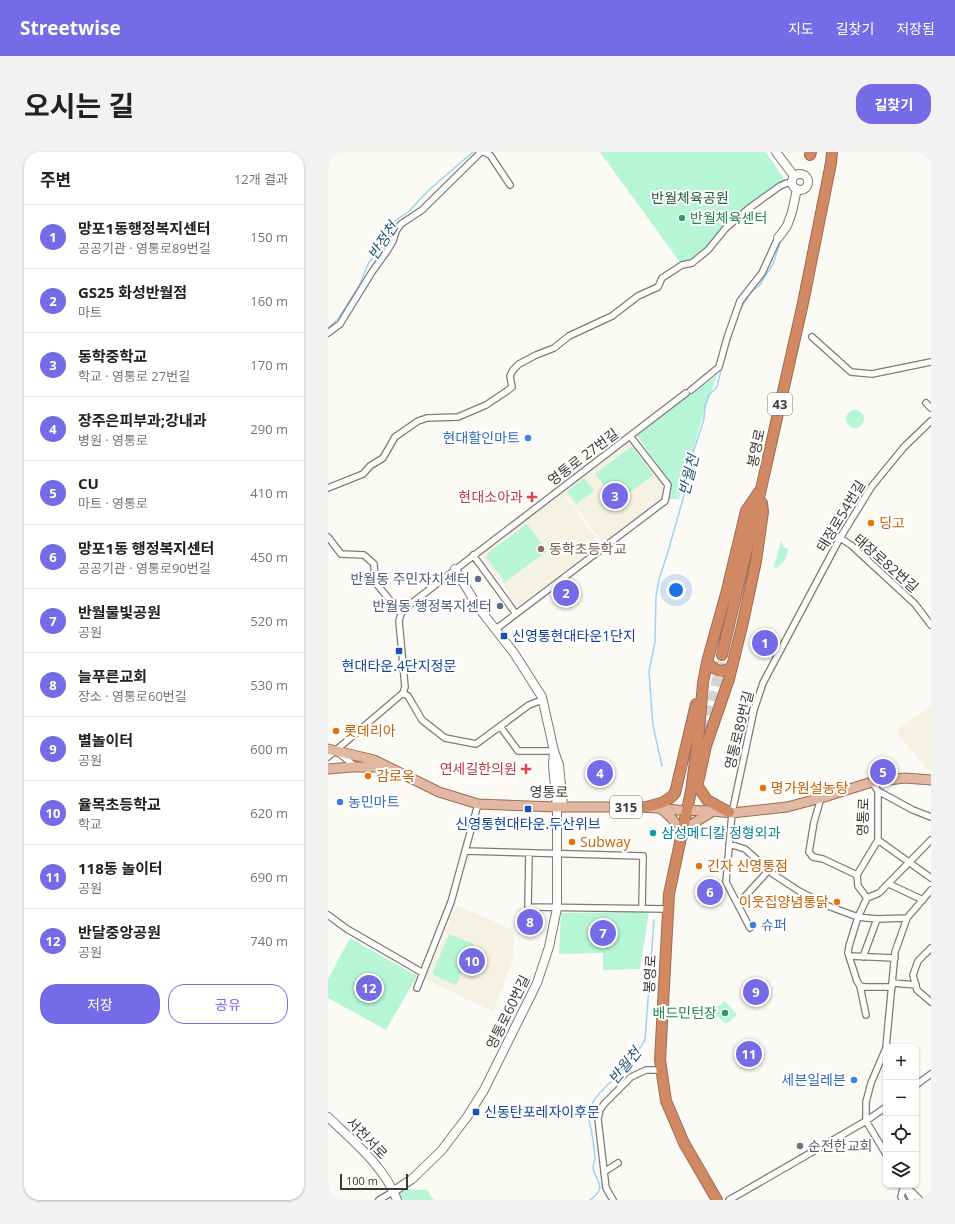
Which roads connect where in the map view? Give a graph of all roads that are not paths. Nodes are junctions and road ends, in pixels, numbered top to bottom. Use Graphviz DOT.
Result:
graph roads {
  1 [pos="481,152"];
  2 [pos="484,152"];
  3 [pos="776,152"];
  4 [pos="832,152"];
  5 [pos="795,183"];
  6 [pos="510,185"];
  7 [pos="778,238"];
  8 [pos="328,333"];
  9 [pos="812,336"];
  10 [pos="931,362"];
  11 [pos="926,403"];
  12 [pos="931,408"];
  13 [pos="931,421"];
  14 [pos="630,436"];
  15 [pos="328,488"];
  16 [pos="761,489"];
  17 [pos="328,537"];
  18 [pos="840,538"];
  19 [pos="473,555"];
  20 [pos="455,569"];
  21 [pos="401,614"];
  22 [pos="516,614"];
  23 [pos="931,625"];
  24 [pos="496,629"];
  25 [pos="788,636"];
  26 [pos="722,656"];
  27 [pos="734,659"];
  28 [pos="707,662"];
  29 [pos="702,683"];
  30 [pos="406,695"];
  31 [pos="542,700"];
  32 [pos="500,726"];
  33 [pos="332,750"];
  34 [pos="554,751"];
  35 [pos="328,757"];
  36 [pos="356,767"];
  37 [pos="391,767"];
  38 [pos="328,769"];
  39 [pos="931,780"];
  40 [pos="872,782"];
  41 [pos="697,785"];
  42 [pos="562,790"];
  43 [pos="878,791"];
  44 [pos="821,798"];
  45 [pos="478,804"];
  46 [pos="560,806"];
  47 [pos="593,807"];
  48 [pos="646,807"];
  49 [pos="660,808"];
  50 [pos="686,810"];
  51 [pos="713,811"];
  52 [pos="730,812"];
  53 [pos="931,817"];
  54 [pos="681,836"];
  55 [pos="878,840"];
  56 [pos="931,840"];
  57 [pos="729,844"];
  58 [pos="465,851"];
  59 [pos="529,853"];
  60 [pos="557,854"];
  61 [pos="910,862"];
  62 [pos="769,870"];
  63 [pos="857,875"];
  64 [pos="931,878"];
  65 [pos="889,884"];
  66 [pos="931,890"];
  67 [pos="867,898"];
  68 [pos="923,900"];
  69 [pos="738,904"];
  70 [pos="557,908"];
  71 [pos="642,908"];
  72 [pos="668,909"];
  73 [pos="328,916"];
  74 [pos="858,917"];
  75 [pos="907,918"];
  76 [pos="877,919"];
  77 [pos="750,928"];
  78 [pos="931,948"];
  79 [pos="849,956"];
  80 [pos="863,957"];
  81 [pos="895,958"];
  82 [pos="423,973"];
  83 [pos="892,985"];
  84 [pos="916,985"];
  85 [pos="860,986"];
  86 [pos="416,988"];
  87 [pos="931,1002"];
  88 [pos="866,1015"];
  89 [pos="886,1044"];
  90 [pos="883,1055"];
  91 [pos="661,1070"];
  92 [pos="931,1074"];
  93 [pos="919,1083"];
  94 [pos="883,1109"];
  95 [pos="328,1117"];
  96 [pos="866,1121"];
  97 [pos="885,1152"];
  98 [pos="618,1163"];
  99 [pos="604,1172"];
  100 [pos="903,1188"];
  101 [pos="906,1188"];
  102 [pos="907,1188"];
  103 [pos="394,1191"];
  104 [pos="379,1200"];
  105 [pos="398,1200"];
  106 [pos="613,1200"];
  107 [pos="717,1200"];
  108 [pos="729,1200"];
  109 [pos="903,1200"];
  110 [pos="912,1200"];
  111 [pos="920,1200"];
  1 -- 8 [label="street"];
  2 -- 6 [label="street"];
  3 -- 5 [label="street"];
  4 -- 16 [label="highway, 봉영로 / 43"];
  5 -- 7 [label="street"];
  5 -- 15 [label="street"];
  7 -- 14 [label="street, 영통로 27번길"];
  9 -- 10 [label="street"];
  11 -- 12 [label="street"];
  13 -- 18 [label="street, 태장로54번길"];
  14 -- 19 [label="street, 영통로 27번길"];
  14 -- 22 [label="street"];
  16 -- 26 [label="highway, 봉영로 / 43"];
  16 -- 27 [label="highway"];
  16 -- 28 [label="highway"];
  17 -- 21 [label="street"];
  18 -- 23 [label="street, 태장로82번길"];
  18 -- 25 [label="street, 태장로54번길"];
  19 -- 20 [label="street, 영통로 27번길"];
  19 -- 22 [label="street"];
  20 -- 21 [label="street, 영통로 27번길"];
  20 -- 24 [label="street"];
  21 -- 30 [label="street"];
  22 -- 24 [label="street"];
  24 -- 31 [label="street"];
  25 -- 52 [label="street, 영통로89번길"];
  27 -- 28 [label="highway"];
  27 -- 41 [label="highway"];
  28 -- 29 [label="highway"];
  29 -- 48 [label="highway"];
  29 -- 50 [label="highway, 봉영로"];
  30 -- 32 [label="street"];
  30 -- 33 [label="street"];
  31 -- 32 [label="street"];
  31 -- 34 [label="street"];
  32 -- 34 [label="street"];
  33 -- 35 [label="street"];
  33 -- 36 [label="street"];
  33 -- 37 [label="main road, 영통로 / 315"];
  34 -- 42 [label="street"];
  34 -- 46 [label="street"];
  36 -- 37 [label="main road"];
  36 -- 38 [label="main road"];
  37 -- 45 [label="main road, 영통로 / 315"];
  39 -- 40 [label="main road, 영통로 / 315"];
  40 -- 43 [label="street, 영통로"];
  40 -- 44 [label="main road, 영통로 / 315"];
  41 -- 50 [label="highway"];
  41 -- 52 [label="highway"];
  42 -- 46 [label="street"];
  42 -- 47 [label="street"];
  43 -- 53 [label="street"];
  43 -- 55 [label="street, 영통로"];
  44 -- 52 [label="main road, 영통로 / 315"];
  44 -- 63 [label="street"];
  45 -- 46 [label="main road, 영통로 / 315"];
  45 -- 58 [label="street"];
  46 -- 47 [label="main road, 영통로 / 315"];
  46 -- 60 [label="street, 영통로60번길"];
  47 -- 48 [label="main road, 영통로 / 315"];
  48 -- 49 [label="main road, 영통로 / 315"];
  49 -- 50 [label="main road, 영통로 / 315"];
  49 -- 54 [label="main road"];
  50 -- 51 [label="main road, 영통로 / 315"];
  50 -- 54 [label="highway, 봉영로"];
  51 -- 52 [label="main road, 영통로 / 315"];
  51 -- 54 [label="main road"];
  52 -- 57 [label="street, 영통로89번길"];
  54 -- 72 [label="highway, 봉영로"];
  55 -- 61 [label="street"];
  55 -- 63 [label="street, 영통로"];
  56 -- 61 [label="street"];
  57 -- 62 [label="street"];
  57 -- 69 [label="street, 영통로89번길"];
  58 -- 59 [label="street"];
  58 -- 82 [label="street"];
  59 -- 60 [label="street"];
  59 -- 70 [label="street"];
  60 -- 70 [label="street, 영통로60번길"];
  60 -- 71 [label="street"];
  61 -- 64 [label="street"];
  61 -- 65 [label="street"];
  62 -- 69 [label="street"];
  62 -- 74 [label="street"];
  63 -- 67 [label="street"];
  65 -- 67 [label="street"];
  65 -- 68 [label="street"];
  66 -- 68 [label="street"];
  67 -- 74 [label="street"];
  68 -- 75 [label="street"];
  69 -- 77 [label="street, 영통로89번길"];
  70 -- 71 [label="street"];
  70 -- 103 [label="street, 영통로60번길"];
  71 -- 72 [label="street"];
  72 -- 91 [label="highway, 봉영로"];
  73 -- 82 [label="street"];
  74 -- 76 [label="street"];
  74 -- 79 [label="street"];
  75 -- 76 [label="street"];
  75 -- 81 [label="street"];
  76 -- 80 [label="street"];
  78 -- 84 [label="street"];
  79 -- 80 [label="street"];
  79 -- 85 [label="street"];
  80 -- 81 [label="street"];
  81 -- 83 [label="street"];
  82 -- 86 [label="street"];
  83 -- 84 [label="street"];
  83 -- 85 [label="street"];
  83 -- 89 [label="street"];
  84 -- 87 [label="street"];
  85 -- 88 [label="street"];
  90 -- 96 [label="street"];
  91 -- 99 [label="street"];
  91 -- 107 [label="highway, 봉영로"];
  92 -- 93 [label="street"];
  94 -- 96 [label="street"];
  95 -- 103 [label="street, 서천서로"];
  96 -- 97 [label="street"];
  96 -- 108 [label="street"];
  98 -- 99 [label="street"];
  99 -- 106 [label="street"];
  100 -- 109 [label="street"];
  101 -- 110 [label="street"];
  102 -- 111 [label="street"];
  103 -- 104 [label="street"];
  103 -- 105 [label="street, 서천서로"];
}
